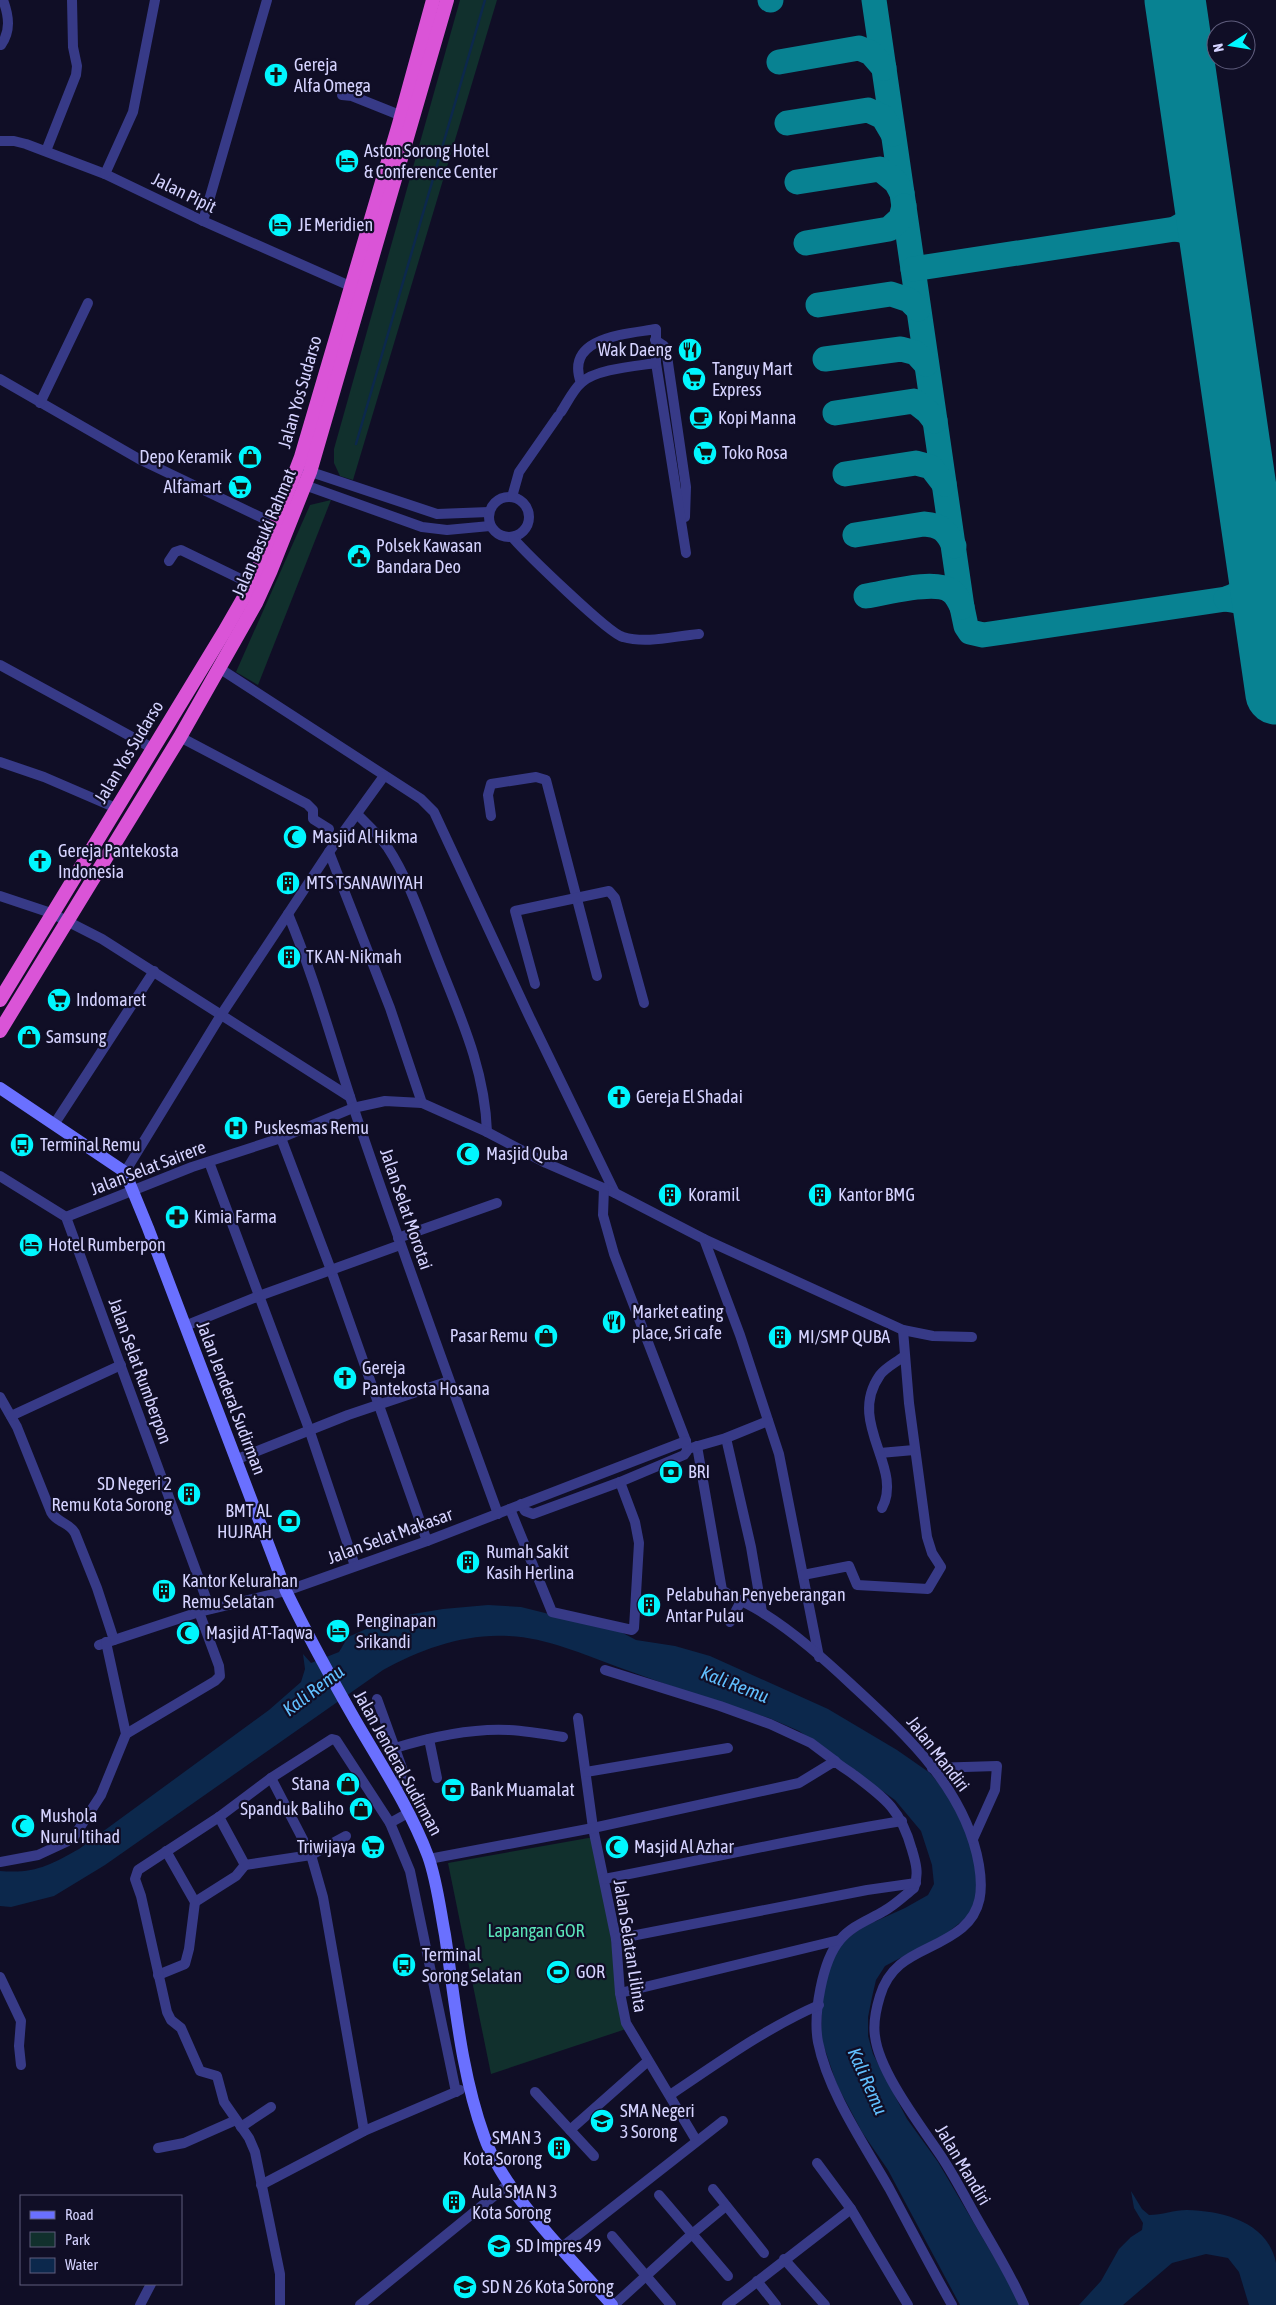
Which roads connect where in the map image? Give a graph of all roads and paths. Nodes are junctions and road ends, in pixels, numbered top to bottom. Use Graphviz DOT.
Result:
graph roads {
  1 [pos="3,0"];
  2 [pos="72,0"];
  3 [pos="155,0"];
  4 [pos="267,0"];
  5 [pos="433,0"];
  6 [pos="447,0"];
  7 [pos="1,45"];
  8 [pos="342,95"];
  9 [pos="402,116"];
  10 [pos="0,141"];
  11 [pos="46,151"];
  12 [pos="396,154"];
  13 [pos="105,174"];
  14 [pos="203,221"];
  15 [pos="350,286"];
  16 [pos="88,303"];
  17 [pos="656,340"];
  18 [pos="656,362"];
  19 [pos="0,379"];
  20 [pos="581,382"];
  21 [pos="674,394"];
  22 [pos="662,396"];
  23 [pos="40,403"];
  24 [pos="301,477"];
  25 [pos="512,497"];
  26 [pos="489,512"];
  27 [pos="275,524"];
  28 [pos="490,526"];
  29 [pos="684,536"];
  30 [pos="513,538"];
  31 [pos="686,553"];
  32 [pos="169,561"];
  33 [pos="251,584"];
  34 [pos="699,634"];
  35 [pos="0,665"];
  36 [pos="219,668"];
  37 [pos="190,687"];
  38 [pos="203,695"];
  39 [pos="180,736"];
  40 [pos="154,749"];
  41 [pos="0,762"];
  42 [pos="384,776"];
  43 [pos="116,808"];
  44 [pos="357,814"];
  45 [pos="491,816"];
  46 [pos="328,829"];
  47 [pos="329,852"];
  48 [pos="0,896"];
  49 [pos="577,899"];
  50 [pos="51,914"];
  51 [pos="288,914"];
  52 [pos="67,920"];
  53 [pos="154,971"];
  54 [pos="597,976"];
  55 [pos="535,984"];
  56 [pos="0,1000"];
  57 [pos="644,1003"];
  58 [pos="221,1015"];
  59 [pos="0,1030"];
  60 [pos="0,1088"];
  61 [pos="350,1097"];
  62 [pos="422,1103"];
  63 [pos="353,1108"];
  64 [pos="55,1123"];
  65 [pos="487,1132"];
  66 [pos="282,1138"];
  67 [pos="210,1162"];
  68 [pos="125,1172"];
  69 [pos="0,1176"];
  70 [pos="604,1188"];
  71 [pos="134,1190"];
  72 [pos="615,1193"];
  73 [pos="498,1203"];
  74 [pos="66,1218"];
  75 [pos="704,1239"];
  76 [pos="399,1242"];
  77 [pos="331,1270"];
  78 [pos="260,1296"];
  79 [pos="186,1326"];
  80 [pos="904,1330"];
  81 [pos="972,1337"];
  82 [pos="904,1356"];
  83 [pos="121,1365"];
  84 [pos="449,1381"];
  85 [pos="0,1397"];
  86 [pos="378,1405"];
  87 [pos="11,1416"];
  88 [pos="768,1421"];
  89 [pos="309,1430"];
  90 [pos="726,1438"];
  91 [pos="690,1445"];
  92 [pos="914,1450"];
  93 [pos="880,1453"];
  94 [pos="235,1460"];
  95 [pos="620,1482"];
  96 [pos="521,1504"];
  97 [pos="882,1508"];
  98 [pos="510,1509"];
  99 [pos="498,1514"];
  100 [pos="427,1541"];
  101 [pos="355,1566"];
  102 [pos="803,1575"];
  103 [pos="286,1591"];
  104 [pos="740,1601"];
  105 [pos="210,1610"];
  106 [pos="199,1612"];
  107 [pos="762,1612"];
  108 [pos="730,1622"];
  109 [pos="106,1642"];
  110 [pos="820,1657"];
  111 [pos="605,1670"];
  112 [pos="377,1699"];
  113 [pos="578,1718"];
  114 [pos="126,1734"];
  115 [pos="563,1737"];
  116 [pos="429,1739"];
  117 [pos="395,1748"];
  118 [pos="728,1748"];
  119 [pos="835,1761"];
  120 [pos="932,1768"];
  121 [pos="586,1772"];
  122 [pos="271,1778"];
  123 [pos="437,1778"];
  124 [pos="395,1790"];
  125 [pos="408,1813"];
  126 [pos="219,1818"];
  127 [pos="902,1821"];
  128 [pos="390,1823"];
  129 [pos="594,1828"];
  130 [pos="346,1836"];
  131 [pos="973,1839"];
  132 [pos="166,1851"];
  133 [pos="311,1855"];
  134 [pos="429,1859"];
  135 [pos="0,1862"];
  136 [pos="245,1865"];
  137 [pos="604,1879"];
  138 [pos="916,1883"];
  139 [pos="195,1902"];
  140 [pos="616,1939"];
  141 [pos="840,1940"];
  142 [pos="158,1975"];
  143 [pos="0,1977"];
  144 [pos="620,1993"];
  145 [pos="818,2005"];
  146 [pos="648,2061"];
  147 [pos="21,2065"];
  148 [pos="470,2087"];
  149 [pos="456,2092"];
  150 [pos="535,2092"];
  151 [pos="670,2095"];
  152 [pos="271,2107"];
  153 [pos="723,2121"];
  154 [pos="239,2123"];
  155 [pos="570,2130"];
  156 [pos="364,2131"];
  157 [pos="696,2140"];
  158 [pos="158,2148"];
  159 [pos="594,2156"];
  160 [pos="817,2163"];
  161 [pos="510,2183"];
  162 [pos="260,2185"];
  163 [pos="713,2189"];
  164 [pos="659,2195"];
  165 [pos="726,2206"];
  166 [pos="852,2209"];
  167 [pos="692,2234"];
  168 [pos="612,2236"];
  169 [pos="561,2248"];
  170 [pos="764,2253"];
  171 [pos="784,2259"];
  172 [pos="646,2276"];
  173 [pos="728,2276"];
  174 [pos="757,2281"];
  175 [pos="150,2285"];
  176 [pos="140,2305"];
  177 [pos="280,2305"];
  178 [pos="360,2305"];
  179 [pos="613,2305"];
  180 [pos="670,2305"];
  181 [pos="727,2305"];
  182 [pos="776,2305"];
  183 [pos="825,2305"];
  184 [pos="908,2305"];
  185 [pos="952,2305"];
  186 [pos="1024,2305"];
  1 -- 7 [label="street"];
  2 -- 11 [label="street"];
  3 -- 13 [label="street"];
  4 -- 14 [label="street"];
  5 -- 9 [label="highway, Jalan Yos Sudarso"];
  6 -- 12 [label="highway, Jalan Basuki Rahmat"];
  8 -- 9 [label="street"];
  9 -- 12 [label="highway, Jalan Yos Sudarso"];
  10 -- 11 [label="street, Jalan Pipit"];
  11 -- 13 [label="street, Jalan Pipit"];
  12 -- 15 [label="highway, Jalan Yos Sudarso"];
  12 -- 24 [label="highway, Jalan Basuki Rahmat"];
  13 -- 14 [label="street, Jalan Pipit"];
  14 -- 15 [label="street, Jalan Pipit"];
  15 -- 24 [label="highway, Jalan Yos Sudarso"];
  16 -- 23 [label="street"];
  17 -- 18 [label="street"];
  17 -- 20 [label="street"];
  17 -- 21 [label="street"];
  18 -- 20 [label="street"];
  18 -- 22 [label="street"];
  19 -- 23 [label="street"];
  20 -- 25 [label="street"];
  21 -- 22 [label="street"];
  21 -- 29 [label="street"];
  22 -- 29 [label="street"];
  23 -- 27 [label="street"];
  24 -- 26 [label="street"];
  24 -- 27 [label="highway, Jalan Yos Sudarso"];
  24 -- 28 [label="street"];
  24 -- 36 [label="highway, Jalan Basuki Rahmat"];
  25 -- 26 [label="street"];
  25 -- 30 [label="street"];
  26 -- 28 [label="street"];
  27 -- 33 [label="highway, Jalan Yos Sudarso"];
  28 -- 30 [label="street"];
  29 -- 31 [label="street"];
  30 -- 34 [label="street"];
  32 -- 33 [label="street"];
  33 -- 37 [label="highway, Jalan Yos Sudarso"];
  35 -- 40 [label="street"];
  36 -- 38 [label="highway, Jalan Basuki Rahmat"];
  36 -- 42 [label="street"];
  37 -- 38 [label="highway"];
  37 -- 40 [label="highway, Jalan Yos Sudarso"];
  38 -- 39 [label="highway, Jalan Basuki Rahmat"];
  39 -- 46 [label="street"];
  39 -- 52 [label="highway, Jalan Basuki Rahmat"];
  40 -- 43 [label="highway, Jalan Yos Sudarso"];
  41 -- 43 [label="street"];
  42 -- 44 [label="street"];
  42 -- 72 [label="street"];
  43 -- 50 [label="highway, Jalan Yos Sudarso"];
  44 -- 47 [label="street"];
  44 -- 65 [label="street"];
  45 -- 49 [label="street"];
  47 -- 51 [label="street"];
  47 -- 62 [label="street"];
  48 -- 50 [label="street"];
  49 -- 54 [label="street"];
  49 -- 55 [label="street"];
  49 -- 57 [label="street"];
  50 -- 52 [label="street"];
  50 -- 56 [label="highway, Jalan Yos Sudarso"];
  51 -- 58 [label="street"];
  51 -- 61 [label="street, Jalan Selat Morotai"];
  52 -- 53 [label="street"];
  52 -- 59 [label="highway, Jalan Basuki Rahmat"];
  53 -- 58 [label="street"];
  53 -- 64 [label="street"];
  58 -- 61 [label="street"];
  58 -- 68 [label="street"];
  60 -- 64 [label="main road, Jalan Jenderal Sudirman"];
  61 -- 63 [label="street, Jalan Selat Morotai"];
  62 -- 63 [label="street, Jalan Selat Sairere"];
  62 -- 65 [label="street"];
  63 -- 66 [label="street, Jalan Selat Sairere"];
  63 -- 76 [label="street, Jalan Selat Morotai"];
  64 -- 68 [label="main road, Jalan Jenderal Sudirman"];
  65 -- 70 [label="street"];
  66 -- 67 [label="street, Jalan Selat Sairere"];
  66 -- 77 [label="street"];
  67 -- 71 [label="street, Jalan Selat Sairere"];
  67 -- 78 [label="street"];
  68 -- 71 [label="main road, Jalan Jenderal Sudirman"];
  69 -- 74 [label="street"];
  70 -- 72 [label="street"];
  70 -- 91 [label="street, Jalan Mandiri"];
  71 -- 74 [label="street, Jalan Selat Sairere"];
  71 -- 79 [label="main road, Jalan Jenderal Sudirman"];
  72 -- 75 [label="street"];
  73 -- 76 [label="street"];
  74 -- 83 [label="street, Jalan Selat Rumberpon"];
  75 -- 80 [label="street"];
  75 -- 88 [label="street"];
  76 -- 77 [label="street"];
  76 -- 84 [label="street, Jalan Selat Morotai"];
  77 -- 78 [label="street"];
  77 -- 86 [label="street"];
  78 -- 79 [label="street"];
  78 -- 89 [label="street"];
  79 -- 94 [label="main road, Jalan Jenderal Sudirman"];
  80 -- 81 [label="street"];
  80 -- 82 [label="street"];
  82 -- 92 [label="street"];
  82 -- 93 [label="street"];
  83 -- 87 [label="street"];
  83 -- 105 [label="street, Jalan Selat Rumberpon"];
  84 -- 86 [label="street"];
  84 -- 99 [label="street, Jalan Selat Morotai"];
  85 -- 87 [label="street"];
  86 -- 89 [label="street"];
  86 -- 100 [label="street"];
  87 -- 109 [label="street"];
  88 -- 90 [label="street"];
  88 -- 102 [label="street"];
  89 -- 94 [label="street"];
  89 -- 101 [label="street"];
  90 -- 91 [label="street"];
  90 -- 107 [label="street"];
  91 -- 95 [label="street"];
  91 -- 96 [label="street, Jalan Selat Makasar"];
  91 -- 104 [label="street, Jalan Mandiri"];
  92 -- 93 [label="street"];
  92 -- 102 [label="street"];
  93 -- 97 [label="street"];
  94 -- 103 [label="main road, Jalan Jenderal Sudirman"];
  95 -- 96 [label="street"];
  95 -- 98 [label="street"];
  96 -- 98 [label="street, Jalan Selat Makasar"];
  98 -- 99 [label="street, Jalan Selat Makasar"];
  99 -- 100 [label="street, Jalan Selat Makasar"];
  100 -- 101 [label="street, Jalan Selat Makasar"];
  101 -- 103 [label="street, Jalan Selat Makasar"];
  102 -- 110 [label="street"];
  103 -- 105 [label="street, Jalan Selat Makasar"];
  103 -- 124 [label="main road, Jalan Jenderal Sudirman"];
  104 -- 107 [label="street, Jalan Mandiri"];
  104 -- 108 [label="street"];
  105 -- 106 [label="street, Jalan Selat Makasar"];
  106 -- 109 [label="street, Jalan Selat Makasar"];
  106 -- 114 [label="street"];
  107 -- 110 [label="street, Jalan Mandiri"];
  109 -- 114 [label="street"];
  110 -- 120 [label="street, Jalan Mandiri"];
  111 -- 119 [label="street"];
  112 -- 117 [label="street"];
  113 -- 121 [label="street, Jalan Selatan Lilinta"];
  114 -- 135 [label="street"];
  115 -- 116 [label="street"];
  116 -- 117 [label="street"];
  116 -- 123 [label="street"];
  117 -- 124 [label="street"];
  118 -- 121 [label="street"];
  119 -- 127 [label="street"];
  119 -- 129 [label="street"];
  120 -- 131 [label="street, Jalan Mandiri"];
  120 -- 131 [label="street"];
  121 -- 129 [label="street, Jalan Selatan Lilinta"];
  122 -- 126 [label="street"];
  122 -- 128 [label="street"];
  122 -- 133 [label="street"];
  124 -- 125 [label="main road, Jalan Jenderal Sudirman"];
  125 -- 128 [label="street"];
  125 -- 134 [label="main road, Jalan Jenderal Sudirman"];
  126 -- 132 [label="street"];
  126 -- 136 [label="street"];
  127 -- 137 [label="street"];
  127 -- 138 [label="street"];
  128 -- 149 [label="street"];
  129 -- 134 [label="street"];
  129 -- 137 [label="street, Jalan Selatan Lilinta"];
  130 -- 133 [label="street"];
  131 -- 186 [label="street, Jalan Mandiri"];
  132 -- 139 [label="street"];
  132 -- 142 [label="street"];
  133 -- 136 [label="street"];
  133 -- 156 [label="street"];
  134 -- 148 [label="main road, Jalan Jenderal Sudirman"];
  136 -- 139 [label="street"];
  137 -- 140 [label="street, Jalan Selatan Lilinta"];
  138 -- 140 [label="street"];
  138 -- 141 [label="street"];
  139 -- 142 [label="street"];
  140 -- 144 [label="street, Jalan Selatan Lilinta"];
  141 -- 144 [label="street"];
  141 -- 145 [label="street"];
  142 -- 154 [label="street"];
  143 -- 147 [label="street"];
  144 -- 146 [label="street, Jalan Selatan Lilinta"];
  145 -- 151 [label="street"];
  145 -- 185 [label="street"];
  146 -- 151 [label="street, Jalan Selatan Lilinta"];
  146 -- 155 [label="street"];
  148 -- 149 [label="street"];
  148 -- 161 [label="main road, Jalan Jenderal Sudirman"];
  149 -- 156 [label="street"];
  150 -- 155 [label="street"];
  151 -- 157 [label="street, Jalan Selatan Lilinta"];
  152 -- 154 [label="street"];
  153 -- 157 [label="street"];
  154 -- 158 [label="street"];
  154 -- 162 [label="street"];
  155 -- 159 [label="street"];
  156 -- 162 [label="street"];
  157 -- 169 [label="street"];
  160 -- 166 [label="street"];
  161 -- 169 [label="main road, Jalan Jenderal Sudirman"];
  161 -- 178 [label="street"];
  162 -- 177 [label="street"];
  163 -- 165 [label="street"];
  164 -- 167 [label="street"];
  165 -- 167 [label="street"];
  165 -- 170 [label="street"];
  166 -- 171 [label="street"];
  166 -- 184 [label="street"];
  167 -- 172 [label="street"];
  167 -- 173 [label="street"];
  168 -- 172 [label="street"];
  169 -- 179 [label="main road, Jalan Jenderal Sudirman"];
  171 -- 174 [label="street"];
  171 -- 183 [label="street"];
  172 -- 179 [label="street"];
  172 -- 180 [label="street"];
  174 -- 181 [label="street"];
  174 -- 182 [label="street"];
  175 -- 176 [label="street"];
}
